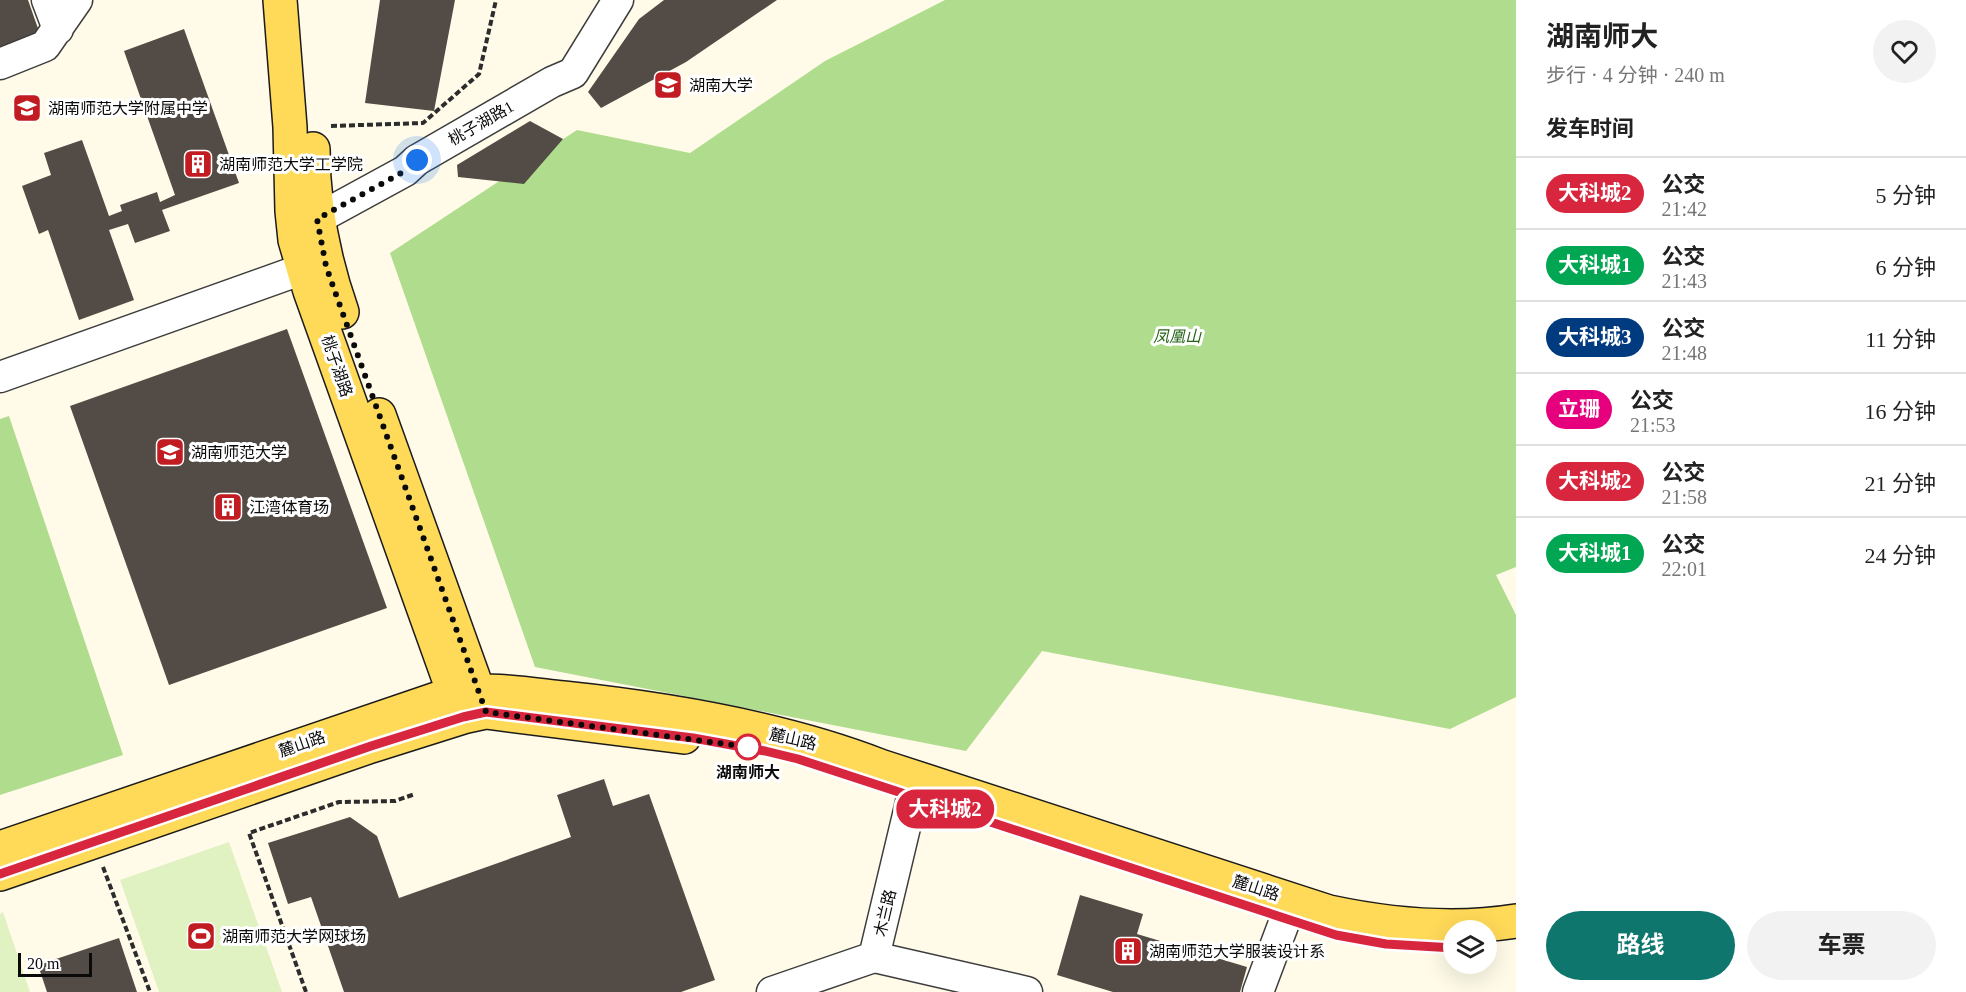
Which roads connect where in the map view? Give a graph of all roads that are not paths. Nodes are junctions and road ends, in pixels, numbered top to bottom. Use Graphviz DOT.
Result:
graph roads {
  1 [pos="47,0"];
  2 [pos="77,0"];
  3 [pos="280,0"];
  4 [pos="303,0"];
  5 [pos="618,0"];
  6 [pos="58,29"];
  7 [pos="0,64"];
  8 [pos="317,219"];
  9 [pos="303,268"];
  10 [pos="0,377"];
  11 [pos="439,618"];
  12 [pos="547,696"];
  13 [pos="470,703"];
  14 [pos="384,716"];
  15 [pos="912,798"];
  16 [pos="0,848"];
  17 [pos="0,874"];
  18 [pos="1286,920"];
  19 [pos="1516,921"];
  20 [pos="1516,943"];
  21 [pos="1497,946"];
  22 [pos="1443,947"];
  23 [pos="874,957"];
  24 [pos="772,992"];
  25 [pos="1027,992"];
  26 [pos="1258,992"];
  1 -- 6 [label="street"];
  2 -- 6 [label="street"];
  3 -- 9 [label="main road, 桃子湖路"];
  4 -- 8 [label="main road, 桃子湖路"];
  5 -- 8 [label="street, 桃子湖路1"];
  6 -- 7 [label="street"];
  8 -- 11 [label="main road, 桃子湖路"];
  9 -- 10 [label="street"];
  9 -- 11 [label="main road, 桃子湖路"];
  11 -- 12 [label="main road"];
  11 -- 13 [label="main road, 桃子湖路"];
  11 -- 14 [label="main road"];
  12 -- 13 [label="main road, 麓山路"];
  12 -- 19 [label="main road, 麓山路"];
  13 -- 14 [label="main road, 麓山路"];
  13 -- 15 [label="main road, 麓山路"];
  13 -- 17 [label="main road, 麓山路"];
  14 -- 16 [label="main road, 麓山路"];
  15 -- 18 [label="main road, 麓山路"];
  15 -- 23 [label="street, 木兰路"];
  18 -- 22 [label="main road, 麓山路"];
  18 -- 26 [label="street"];
  20 -- 21 [label="main road"];
  23 -- 24 [label="street, 木兰路"];
  23 -- 25 [label="street"];
}
